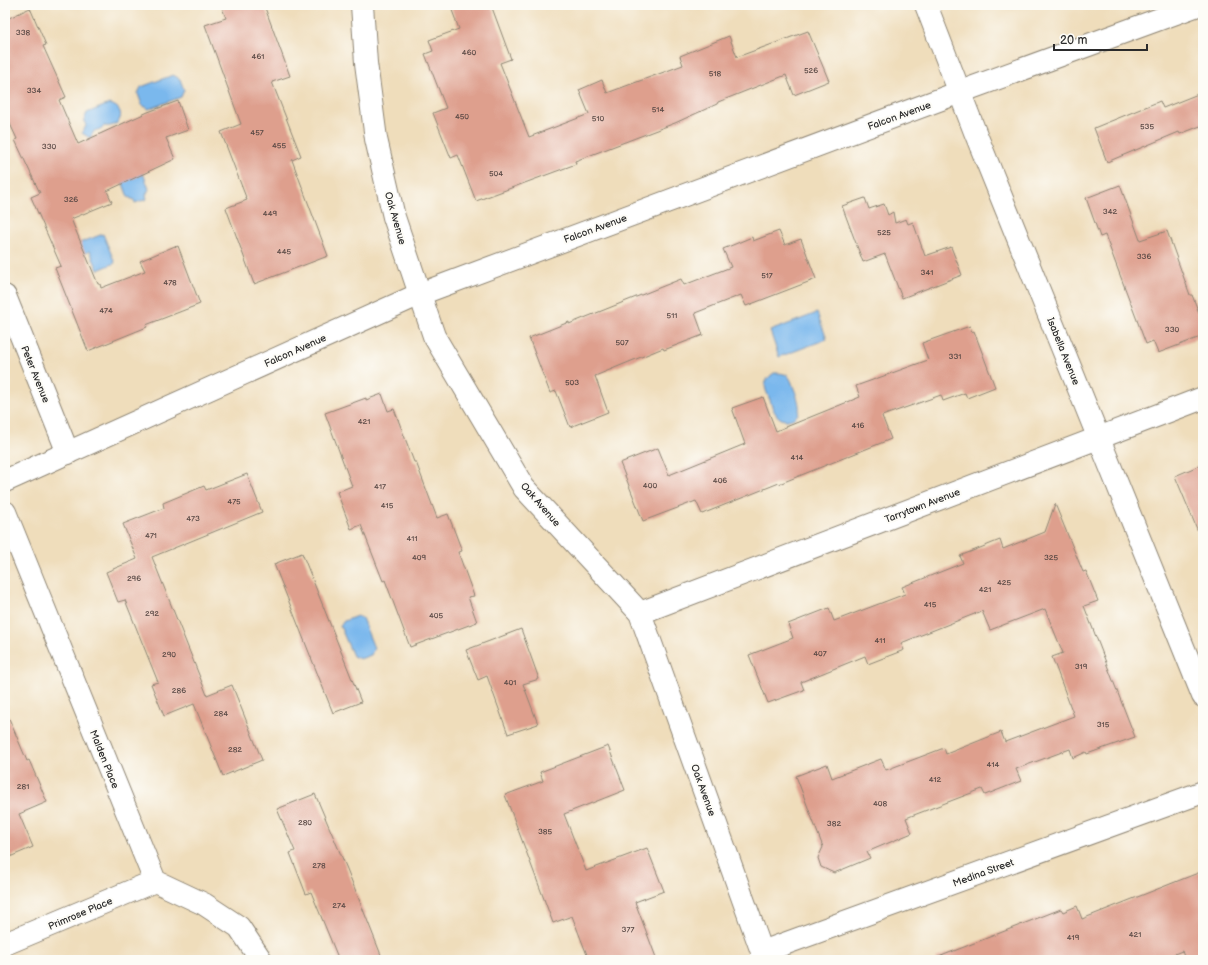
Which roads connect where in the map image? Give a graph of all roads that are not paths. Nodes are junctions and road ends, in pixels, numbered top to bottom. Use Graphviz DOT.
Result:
graph roads {
  1 [pos="362,5"];
  2 [pos="926,5"];
  3 [pos="1198,5"];
  4 [pos="960,92"];
  5 [pos="420,294"];
  6 [pos="5,296"];
  7 [pos="1203,398"];
  8 [pos="1099,438"];
  9 [pos="68,452"];
  10 [pos="5,481"];
  11 [pos="5,512"];
  12 [pos="640,613"];
  13 [pos="1203,696"];
  14 [pos="1203,792"];
  15 [pos="155,881"];
  16 [pos="5,944"];
  17 [pos="762,956"];
  18 [pos="261,960"];
  1 -- 5 [label="street, Oak Avenue"];
  2 -- 4 [label="street, Isabella Avenue"];
  3 -- 4 [label="street, Falcon Avenue"];
  4 -- 5 [label="street, Falcon Avenue"];
  4 -- 8 [label="street, Isabella Avenue"];
  5 -- 9 [label="street, Falcon Avenue"];
  5 -- 12 [label="street, Oak Avenue"];
  6 -- 9 [label="street, Peter Avenue"];
  7 -- 8 [label="street, Tarrytown Avenue"];
  8 -- 12 [label="street, Tarrytown Avenue"];
  8 -- 13 [label="street, Isabella Avenue"];
  9 -- 10 [label="street, Falcon Avenue"];
  11 -- 15 [label="street, Malden Place"];
  12 -- 17 [label="street, Oak Avenue"];
  14 -- 17 [label="street, Medina Street"];
  15 -- 16 [label="street, Primrose Place"];
  15 -- 18 [label="street"];
}
